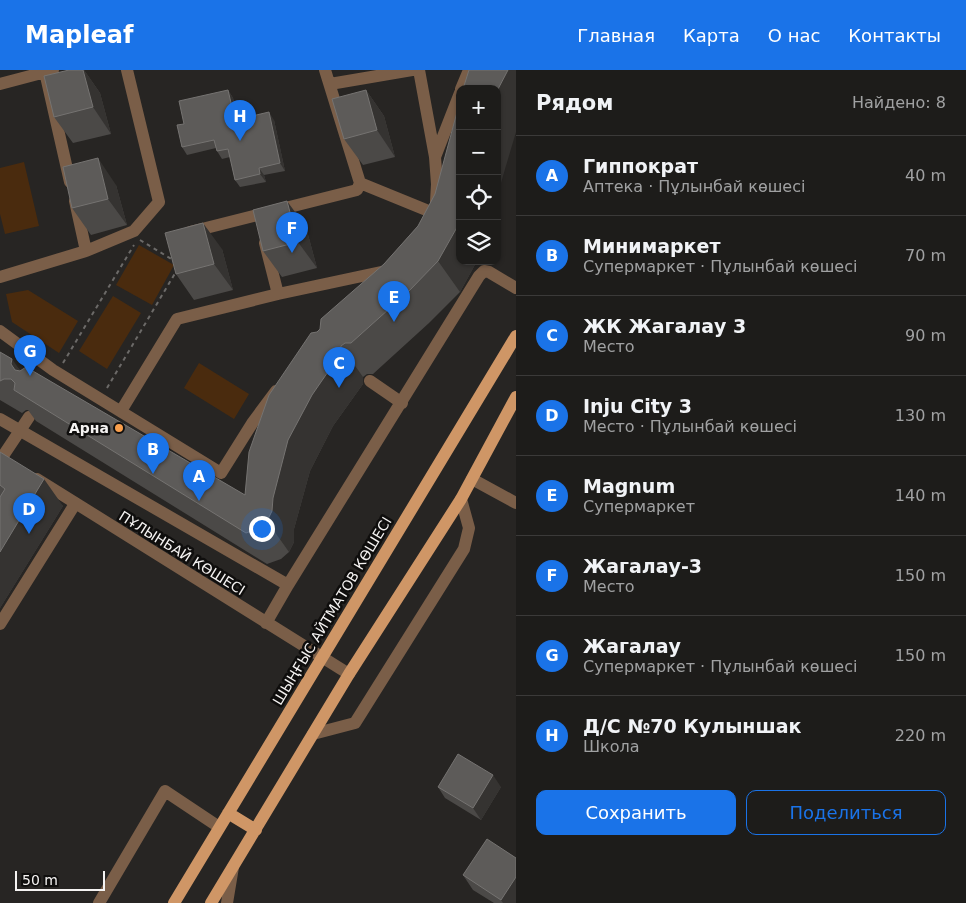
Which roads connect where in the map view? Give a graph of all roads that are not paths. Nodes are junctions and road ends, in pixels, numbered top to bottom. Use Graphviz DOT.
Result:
graph roads {
  1 [pos="127,70"];
  2 [pos="325,70"];
  3 [pos="412,70"];
  4 [pos="419,70"];
  5 [pos="49,71"];
  6 [pos="475,71"];
  7 [pos="0,84"];
  8 [pos="330,84"];
  9 [pos="464,85"];
  10 [pos="456,103"];
  11 [pos="436,157"];
  12 [pos="448,172"];
  13 [pos="360,183"];
  14 [pos="436,214"];
  15 [pos="259,224"];
  16 [pos="425,225"];
  17 [pos="190,232"];
  18 [pos="86,251"];
  19 [pos="0,277"];
  20 [pos="516,288"];
  21 [pos="364,290"];
  22 [pos="278,294"];
  23 [pos="0,330"];
  24 [pos="516,336"];
  25 [pos="370,381"];
  26 [pos="282,382"];
  27 [pos="516,397"];
  28 [pos="402,403"];
  29 [pos="121,411"];
  30 [pos="29,417"];
  31 [pos="0,419"];
  32 [pos="19,431"];
  33 [pos="5,458"];
  34 [pos="28,473"];
  35 [pos="472,479"];
  36 [pos="461,499"];
  37 [pos="516,503"];
  38 [pos="75,504"];
  39 [pos="288,585"];
  40 [pos="0,624"];
  41 [pos="266,624"];
  42 [pos="322,657"];
  43 [pos="349,674"];
  44 [pos="313,734"];
  45 [pos="228,813"];
  46 [pos="219,827"];
  47 [pos="256,830"];
  48 [pos="233,867"];
  49 [pos="99,903"];
  50 [pos="174,903"];
  51 [pos="211,903"];
  52 [pos="227,903"];
  1 -- 18 [label="street"];
  2 -- 8 [label="street"];
  3 -- 8 [label="street"];
  4 -- 11 [label="street"];
  5 -- 7 [label="street"];
  5 -- 18 [label="street"];
  6 -- 9 [label="street"];
  8 -- 13 [label="street"];
  10 -- 11 [label="street"];
  11 -- 14 [label="street"];
  12 -- 14 [label="street"];
  13 -- 14 [label="street"];
  13 -- 15 [label="street"];
  14 -- 16 [label="street"];
  15 -- 17 [label="street"];
  15 -- 22 [label="street"];
  18 -- 19 [label="street"];
  20 -- 28 [label="street"];
  21 -- 22 [label="street"];
  22 -- 29 [label="street"];
  23 -- 29 [label="street"];
  24 -- 42 [label="main road, ШЫҢҒЫС АЙТМАТОВ КӨШЕСІ"];
  25 -- 28 [label="street"];
  26 -- 29 [label="street"];
  27 -- 35 [label="main road"];
  28 -- 39 [label="street"];
  30 -- 32 [label="street"];
  31 -- 32 [label="street"];
  32 -- 33 [label="street"];
  32 -- 39 [label="street"];
  34 -- 38 [label="street, ПҰЛЫНБАЙ КӨШЕСІ"];
  35 -- 36 [label="main road"];
  35 -- 37 [label="street"];
  36 -- 43 [label="main road"];
  36 -- 44 [label="street"];
  38 -- 40 [label="street"];
  38 -- 41 [label="street, ПҰЛЫНБАЙ КӨШЕСІ"];
  39 -- 41 [label="street"];
  41 -- 42 [label="street, ПҰЛЫНБАЙ КӨШЕСІ"];
  42 -- 43 [label="street, ПҰЛЫНБАЙ КӨШЕСІ"];
  42 -- 45 [label="main road, ШЫҢҒЫС АЙТМАТОВ КӨШЕСІ"];
  43 -- 44 [label="main road"];
  44 -- 47 [label="main road"];
  45 -- 46 [label="main road, ШЫҢҒЫС АЙТМАТОВ КӨШЕСІ"];
  45 -- 47 [label="main road"];
  46 -- 49 [label="street"];
  46 -- 50 [label="main road, ШЫҢҒЫС АЙТМАТОВ КӨШЕСІ"];
  47 -- 48 [label="main road"];
  48 -- 51 [label="main road"];
  48 -- 52 [label="street"];
}
